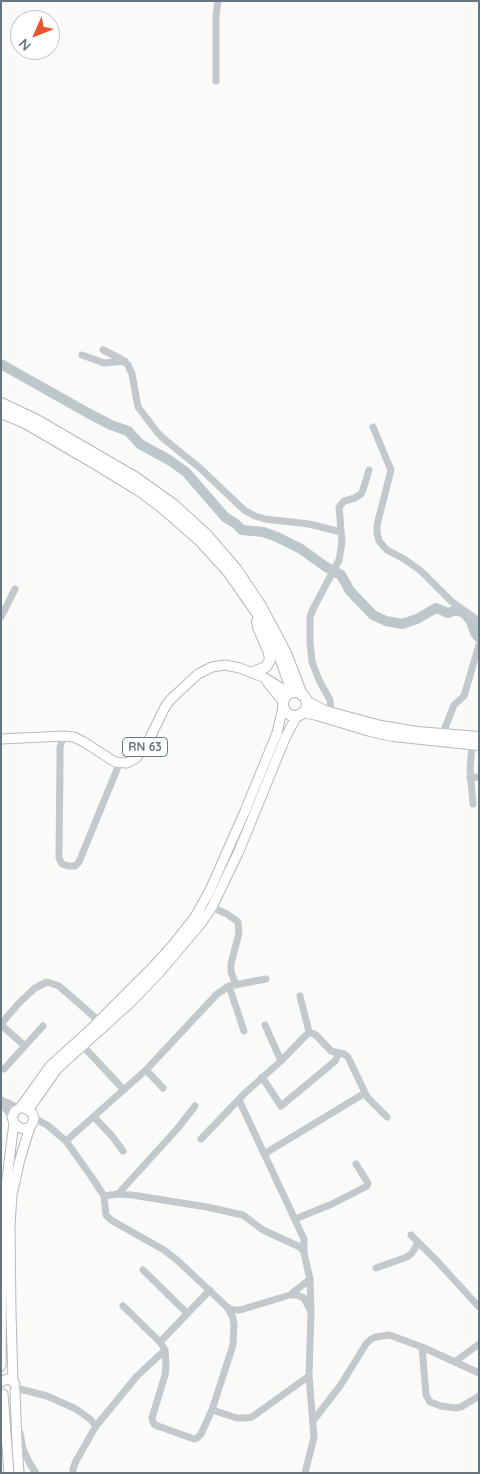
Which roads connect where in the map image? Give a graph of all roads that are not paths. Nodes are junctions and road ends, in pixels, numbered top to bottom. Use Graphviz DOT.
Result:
graph roads {
  1 [pos="218,1"];
  2 [pos="216,81"];
  3 [pos="103,350"];
  4 [pos="82,355"];
  5 [pos="124,361"];
  6 [pos="1,403"];
  7 [pos="1,413"];
  8 [pos="373,427"];
  9 [pos="369,470"];
  10 [pos="341,532"];
  11 [pos="15,589"];
  12 [pos="258,615"];
  13 [pos="1,617"];
  14 [pos="479,621"];
  15 [pos="479,645"];
  16 [pos="256,674"];
  17 [pos="293,698"];
  18 [pos="331,713"];
  19 [pos="300,714"];
  20 [pos="443,733"];
  21 [pos="63,736"];
  22 [pos="1,739"];
  23 [pos="477,742"];
  24 [pos="120,762"];
  25 [pos="479,777"];
  26 [pos="470,778"];
  27 [pos="473,804"];
  28 [pos="211,902"];
  29 [pos="266,979"];
  30 [pos="233,986"];
  31 [pos="300,996"];
  32 [pos="99,1021"];
  33 [pos="1,1024"];
  34 [pos="265,1025"];
  35 [pos="43,1026"];
  36 [pos="244,1031"];
  37 [pos="309,1032"];
  38 [pos="25,1046"];
  39 [pos="83,1046"];
  40 [pos="339,1053"];
  41 [pos="281,1061"];
  42 [pos="4,1069"];
  43 [pos="146,1070"];
  44 [pos="262,1077"];
  45 [pos="163,1088"];
  46 [pos="124,1090"];
  47 [pos="365,1093"];
  48 [pos="239,1100"];
  49 [pos="1,1102"];
  50 [pos="194,1106"];
  51 [pos="23,1108"];
  52 [pos="94,1117"];
  53 [pos="387,1117"];
  54 [pos="34,1118"];
  55 [pos="13,1120"];
  56 [pos="30,1127"];
  57 [pos="200,1139"];
  58 [pos="66,1141"];
  59 [pos="123,1151"];
  60 [pos="264,1154"];
  61 [pos="356,1164"];
  62 [pos="118,1194"];
  63 [pos="104,1196"];
  64 [pos="295,1219"];
  65 [pos="411,1235"];
  66 [pos="418,1243"];
  67 [pos="304,1253"];
  68 [pos="376,1268"];
  69 [pos="143,1270"];
  70 [pos="310,1279"];
  71 [pos="210,1290"];
  72 [pos="290,1295"];
  73 [pos="123,1306"];
  74 [pos="227,1307"];
  75 [pos="479,1307"];
  76 [pos="311,1312"];
  77 [pos="187,1313"];
  78 [pos="160,1342"];
  79 [pos="479,1344"];
  80 [pos="422,1347"];
  81 [pos="165,1350"];
  82 [pos="456,1362"];
  83 [pos="1,1366"];
  84 [pos="479,1373"];
  85 [pos="309,1376"];
  86 [pos="1,1382"];
  87 [pos="14,1388"];
  88 [pos="2,1393"];
  89 [pos="479,1396"];
  90 [pos="212,1410"];
  91 [pos="313,1421"];
  92 [pos="96,1426"];
  93 [pos="10,1473"];
  94 [pos="20,1473"];
  95 [pos="36,1473"];
  96 [pos="73,1473"];
  97 [pos="305,1473"];
  1 -- 2 [label="street"];
  3 -- 5 [label="street"];
  4 -- 5 [label="street"];
  5 -- 10 [label="street"];
  6 -- 17 [label="highway"];
  7 -- 12 [label="highway"];
  8 -- 14 [label="street"];
  9 -- 10 [label="street"];
  10 -- 18 [label="street"];
  11 -- 13 [label="street"];
  12 -- 16 [label="highway"];
  12 -- 17 [label="highway"];
  15 -- 20 [label="street"];
  16 -- 17 [label="main road, RN 63"];
  16 -- 24 [label="main road, RN 63"];
  17 -- 18 [label="highway, RN 63"];
  17 -- 19 [label="highway"];
  17 -- 19 [label="highway"];
  17 -- 28 [label="main road"];
  18 -- 20 [label="highway, RN 63"];
  19 -- 23 [label="highway"];
  19 -- 28 [label="main road"];
  20 -- 23 [label="highway, RN 63"];
  21 -- 22 [label="main road, RN 63"];
  21 -- 24 [label="main road, RN 63"];
  21 -- 24 [label="street"];
  23 -- 26 [label="street"];
  25 -- 26 [label="street"];
  26 -- 27 [label="street"];
  28 -- 30 [label="street"];
  28 -- 32 [label="main road"];
  28 -- 39 [label="main road"];
  29 -- 30 [label="street"];
  30 -- 36 [label="street"];
  30 -- 43 [label="street"];
  31 -- 37 [label="street"];
  32 -- 33 [label="street"];
  32 -- 51 [label="main road"];
  33 -- 38 [label="street"];
  34 -- 41 [label="street"];
  35 -- 38 [label="street"];
  37 -- 40 [label="street"];
  37 -- 41 [label="street"];
  38 -- 42 [label="street"];
  39 -- 46 [label="street"];
  39 -- 51 [label="main road"];
  40 -- 44 [label="street"];
  40 -- 47 [label="street"];
  41 -- 44 [label="street"];
  43 -- 45 [label="street"];
  43 -- 46 [label="street"];
  44 -- 48 [label="street"];
  46 -- 52 [label="street"];
  47 -- 53 [label="street"];
  47 -- 60 [label="street"];
  48 -- 57 [label="street"];
  48 -- 60 [label="street"];
  49 -- 51 [label="street"];
  49 -- 55 [label="street"];
  50 -- 62 [label="street"];
  51 -- 54 [label="main road"];
  51 -- 55 [label="main road"];
  52 -- 58 [label="street"];
  52 -- 59 [label="street"];
  54 -- 56 [label="main road"];
  54 -- 58 [label="street"];
  55 -- 56 [label="main road"];
  55 -- 83 [label="main road"];
  56 -- 87 [label="main road"];
  58 -- 63 [label="street"];
  60 -- 64 [label="street"];
  61 -- 64 [label="street"];
  62 -- 63 [label="street"];
  62 -- 67 [label="street"];
  63 -- 71 [label="street"];
  64 -- 67 [label="street"];
  65 -- 66 [label="street"];
  66 -- 68 [label="street"];
  66 -- 75 [label="street"];
  67 -- 70 [label="street"];
  69 -- 77 [label="street"];
  70 -- 72 [label="street"];
  70 -- 76 [label="street"];
  71 -- 74 [label="street"];
  71 -- 77 [label="street"];
  72 -- 74 [label="street"];
  72 -- 76 [label="street"];
  73 -- 78 [label="street"];
  74 -- 90 [label="street"];
  76 -- 85 [label="street"];
  77 -- 78 [label="street"];
  78 -- 81 [label="street"];
  79 -- 82 [label="street"];
  80 -- 82 [label="street"];
  80 -- 89 [label="street"];
  80 -- 91 [label="street"];
  81 -- 90 [label="street"];
  81 -- 92 [label="street"];
  82 -- 84 [label="street"];
  85 -- 90 [label="street"];
  85 -- 91 [label="street"];
  86 -- 87 [label="main road"];
  87 -- 88 [label="main road"];
  87 -- 92 [label="street"];
  87 -- 94 [label="main road"];
  87 -- 95 [label="street"];
  88 -- 93 [label="main road"];
  91 -- 97 [label="street"];
  92 -- 96 [label="street"];
}
